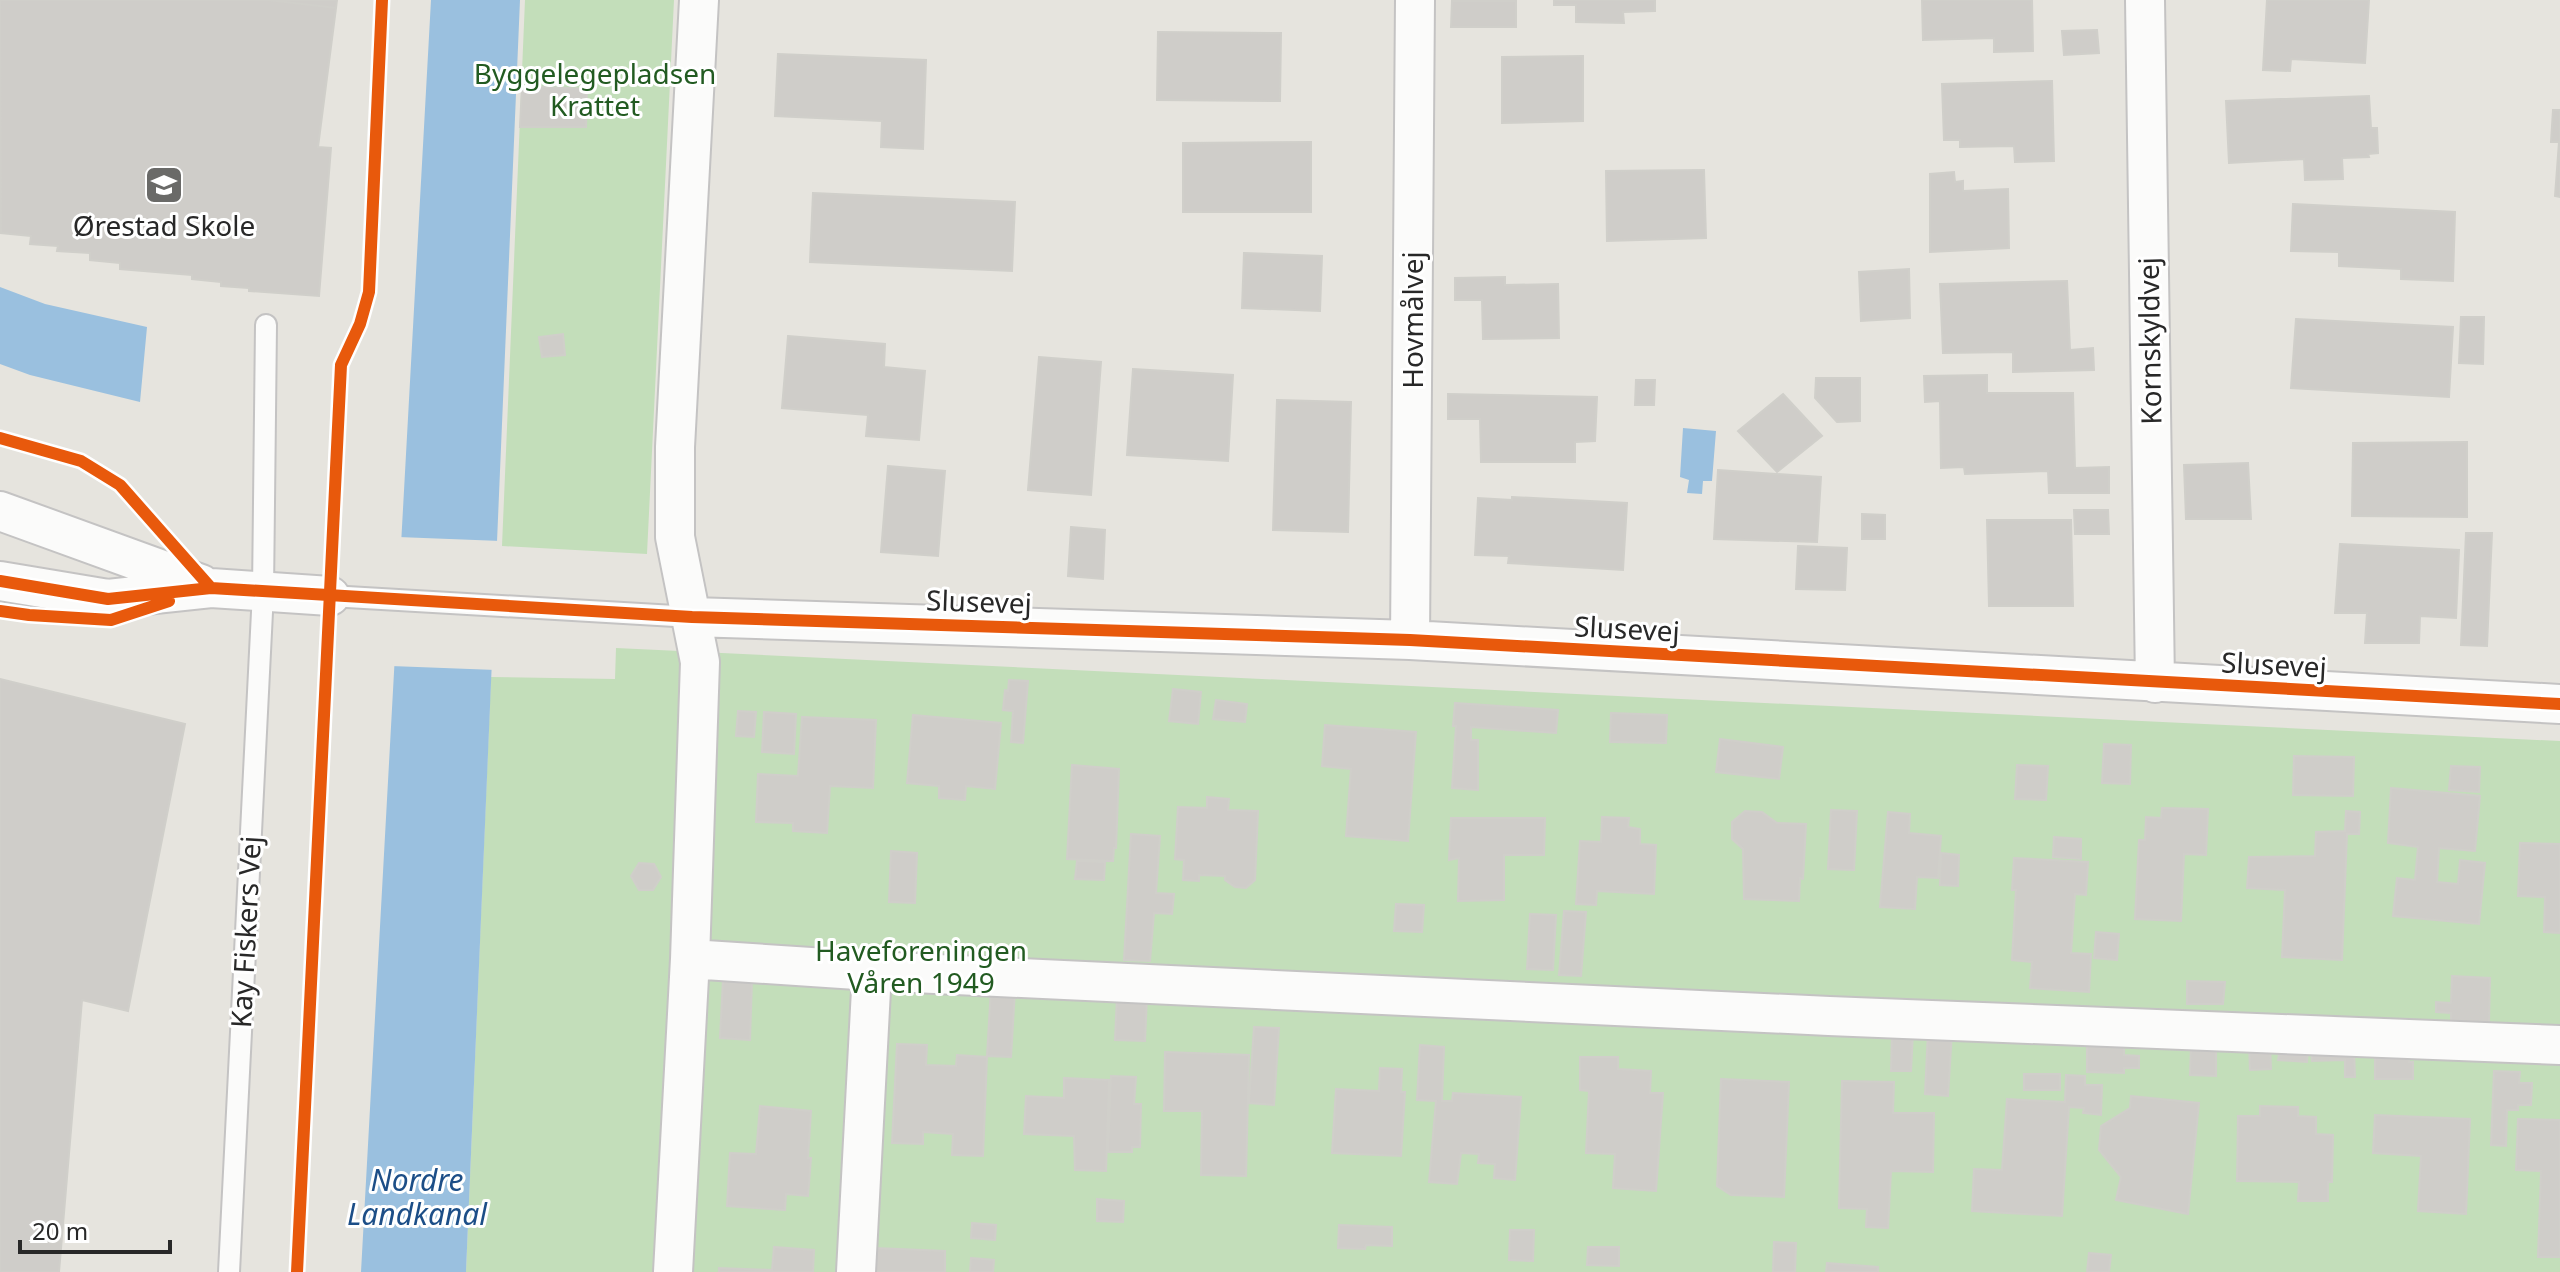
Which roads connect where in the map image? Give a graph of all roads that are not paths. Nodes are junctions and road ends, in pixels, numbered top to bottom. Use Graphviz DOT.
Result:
graph roads {
  1 [pos="699,0"];
  2 [pos="1415,0"];
  3 [pos="2145,0"];
  4 [pos="266,325"];
  5 [pos="0,511"];
  6 [pos="0,581"];
  7 [pos="211,588"];
  8 [pos="263,592"];
  9 [pos="347,597"];
  10 [pos="692,617"];
  11 [pos="1410,640"];
  12 [pos="2155,683"];
  13 [pos="2560,704"];
  14 [pos="690,959"];
  15 [pos="872,971"];
  16 [pos="2560,1045"];
  17 [pos="229,1272"];
  18 [pos="673,1272"];
  19 [pos="856,1272"];
  1 -- 10 [label="street"];
  2 -- 11 [label="street, Hovmålvej"];
  3 -- 12 [label="street, Kornskyldvej"];
  4 -- 8 [label="lane, Kay Fiskers Vej"];
  5 -- 7 [label="street"];
  6 -- 7 [label="street"];
  7 -- 8 [label="street"];
  8 -- 9 [label="street"];
  8 -- 17 [label="lane, Kay Fiskers Vej"];
  9 -- 10 [label="lane"];
  10 -- 11 [label="street, Slusevej"];
  10 -- 14 [label="street"];
  11 -- 12 [label="street, Slusevej"];
  12 -- 13 [label="street, Slusevej"];
  14 -- 15 [label="street"];
  14 -- 18 [label="street"];
  15 -- 16 [label="street"];
  15 -- 19 [label="street"];
}
